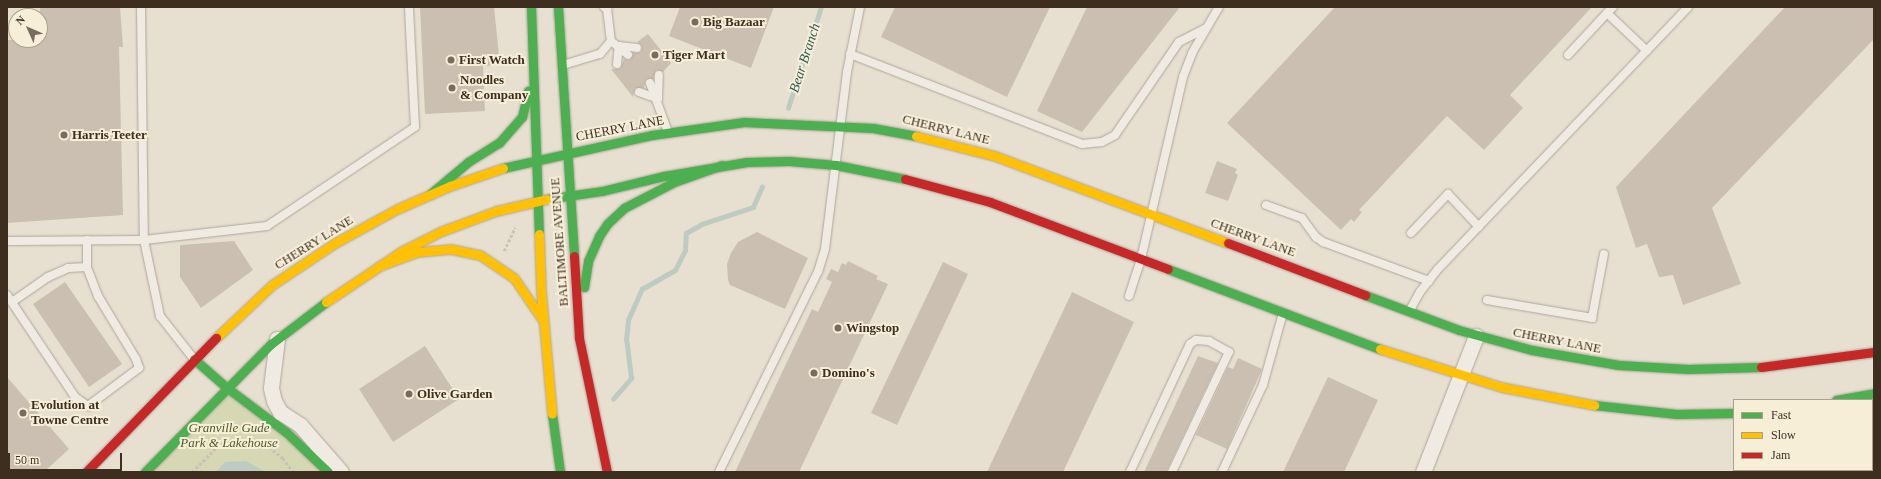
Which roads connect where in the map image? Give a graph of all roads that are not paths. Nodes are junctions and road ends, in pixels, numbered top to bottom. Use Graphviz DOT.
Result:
graph roads {
  1 [pos="141,7"];
  2 [pos="408,7"];
  3 [pos="531,7"];
  4 [pos="558,7"];
  5 [pos="604,7"];
  6 [pos="860,7"];
  7 [pos="1219,7"];
  8 [pos="1613,7"];
  9 [pos="1688,7"];
  10 [pos="1607,13"];
  11 [pos="1206,28"];
  12 [pos="611,41"];
  13 [pos="619,46"];
  14 [pos="637,48"];
  15 [pos="1647,51"];
  16 [pos="850,54"];
  17 [pos="1568,55"];
  18 [pos="628,56"];
  19 [pos="617,64"];
  20 [pos="562,65"];
  21 [pos="533,73"];
  22 [pos="659,76"];
  23 [pos="650,83"];
  24 [pos="639,92"];
  25 [pos="658,99"];
  26 [pos="841,125"];
  27 [pos="668,133"];
  28 [pos="567,153"];
  29 [pos="536,159"];
  30 [pos="722,165"];
  31 [pos="836,165"];
  32 [pos="429,195"];
  33 [pos="570,196"];
  34 [pos="537,200"];
  35 [pos="1266,205"];
  36 [pos="1151,214"];
  37 [pos="1479,226"];
  38 [pos="1411,233"];
  39 [pos="87,240"];
  40 [pos="144,240"];
  41 [pos="7,241"];
  42 [pos="1604,254"];
  43 [pos="1141,259"];
  44 [pos="379,266"];
  45 [pos="87,267"];
  46 [pos="1429,281"];
  47 [pos="1129,296"];
  48 [pos="9,298"];
  49 [pos="1487,300"];
  50 [pos="1410,311"];
  51 [pos="1284,313"];
  52 [pos="544,322"];
  53 [pos="1476,336"];
  54 [pos="579,338"];
  55 [pos="277,339"];
  56 [pos="1874,352"];
  57 [pos="194,359"];
  58 [pos="1461,374"];
  59 [pos="226,387"];
  60 [pos="1874,392"];
  61 [pos="1841,399"];
  62 [pos="1733,413"];
  63 [pos="1427,471"];
  64 [pos="86,472"];
  65 [pos="144,472"];
  66 [pos="328,472"];
  67 [pos="341,472"];
  68 [pos="560,472"];
  69 [pos="607,472"];
  70 [pos="719,472"];
  71 [pos="1130,472"];
  72 [pos="1172,472"];
  73 [pos="1222,472"];
  1 -- 40 [label="lane"];
  2 -- 40 [label="lane"];
  3 -- 21 [label="main road, BALTIMORE AVENUE"];
  4 -- 20 [label="main road, BALTIMORE AVENUE"];
  5 -- 12 [label="lane"];
  6 -- 16 [label="lane"];
  7 -- 11 [label="lane"];
  8 -- 10 [label="lane"];
  9 -- 15 [label="lane"];
  10 -- 15 [label="lane"];
  10 -- 17 [label="lane"];
  11 -- 16 [label="lane"];
  11 -- 36 [label="lane"];
  12 -- 13 [label="lane"];
  12 -- 20 [label="lane"];
  13 -- 14 [label="lane"];
  13 -- 18 [label="lane"];
  13 -- 19 [label="lane"];
  15 -- 37 [label="lane"];
  16 -- 26 [label="lane"];
  20 -- 28 [label="main road, BALTIMORE AVENUE"];
  21 -- 29 [label="main road, BALTIMORE AVENUE"];
  21 -- 32 [label="main road"];
  22 -- 25 [label="lane"];
  23 -- 25 [label="lane"];
  24 -- 25 [label="lane"];
  25 -- 27 [label="lane"];
  26 -- 27 [label="main road, CHERRY LANE"];
  26 -- 31 [label="lane"];
  26 -- 36 [label="main road, CHERRY LANE"];
  27 -- 28 [label="main road, CHERRY LANE"];
  28 -- 29 [label="main road, CHERRY LANE"];
  28 -- 33 [label="main road, BALTIMORE AVENUE"];
  29 -- 32 [label="main road, CHERRY LANE"];
  29 -- 34 [label="main road, BALTIMORE AVENUE"];
  30 -- 31 [label="main road"];
  30 -- 33 [label="main road"];
  30 -- 54 [label="main road"];
  31 -- 43 [label="main road"];
  31 -- 70 [label="lane"];
  32 -- 57 [label="main road, CHERRY LANE"];
  33 -- 34 [label="main road"];
  33 -- 54 [label="main road, BALTIMORE AVENUE"];
  34 -- 44 [label="main road"];
  34 -- 52 [label="main road, BALTIMORE AVENUE"];
  35 -- 46 [label="lane"];
  36 -- 43 [label="lane"];
  36 -- 50 [label="main road, CHERRY LANE"];
  37 -- 38 [label="lane"];
  37 -- 46 [label="lane"];
  39 -- 40 [label="lane"];
  39 -- 41 [label="lane"];
  39 -- 45 [label="lane"];
  40 -- 57 [label="lane"];
  42 -- 49 [label="lane"];
  43 -- 47 [label="lane"];
  43 -- 51 [label="main road"];
  44 -- 52 [label="main road"];
  44 -- 55 [label="main road"];
  45 -- 48 [label="lane"];
  45 -- 48 [label="lane"];
  46 -- 50 [label="lane"];
  50 -- 53 [label="main road, CHERRY LANE"];
  51 -- 58 [label="main road"];
  51 -- 73 [label="lane"];
  52 -- 68 [label="main road, BALTIMORE AVENUE"];
  53 -- 56 [label="main road, CHERRY LANE"];
  53 -- 58 [label="street"];
  54 -- 69 [label="main road, BALTIMORE AVENUE"];
  55 -- 59 [label="main road"];
  55 -- 67 [label="street"];
  57 -- 59 [label="main road"];
  57 -- 64 [label="main road, CHERRY LANE"];
  58 -- 62 [label="main road"];
  58 -- 63 [label="street"];
  59 -- 65 [label="main road"];
  59 -- 66 [label="main road"];
  60 -- 61 [label="main road"];
  71 -- 72 [label="lane"];
}
